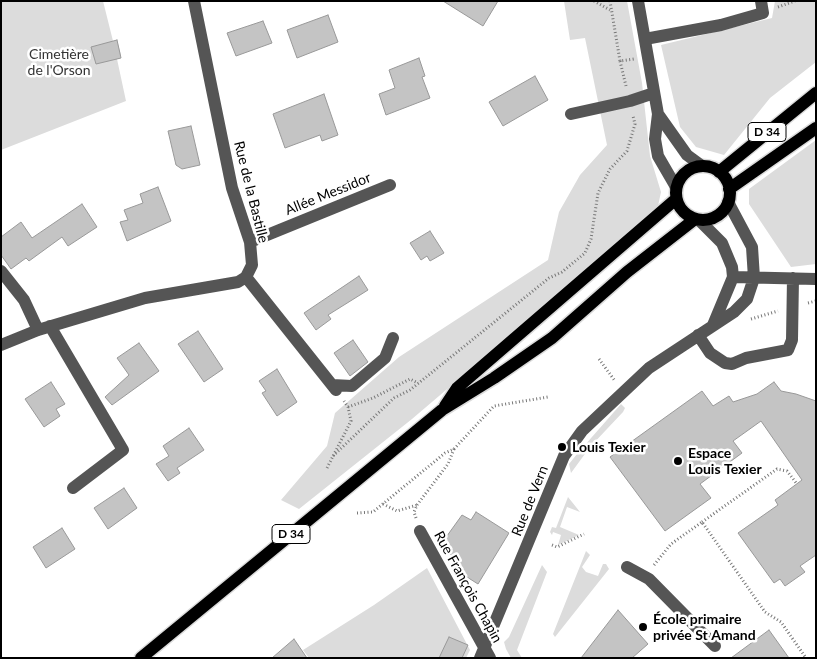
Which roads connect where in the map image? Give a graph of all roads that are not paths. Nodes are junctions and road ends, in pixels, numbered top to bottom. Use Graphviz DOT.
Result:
graph roads {
  1 [pos="194,1"];
  2 [pos="638,1"];
  3 [pos="761,1"];
  4 [pos="645,40"];
  5 [pos="654,93"];
  6 [pos="816,93"];
  7 [pos="571,114"];
  8 [pos="658,114"];
  9 [pos="816,128"];
  10 [pos="702,166"];
  11 [pos="719,172"];
  12 [pos="390,185"];
  13 [pos="729,188"];
  14 [pos="676,193"];
  15 [pos="728,202"];
  16 [pos="697,220"];
  17 [pos="250,242"];
  18 [pos="1,271"];
  19 [pos="246,277"];
  20 [pos="733,277"];
  21 [pos="754,278"];
  22 [pos="793,278"];
  23 [pos="816,279"];
  24 [pos="713,324"];
  25 [pos="44,328"];
  26 [pos="698,335"];
  27 [pos="393,338"];
  28 [pos="1,345"];
  29 [pos="442,410"];
  30 [pos="73,488"];
  31 [pos="420,531"];
  32 [pos="628,567"];
  33 [pos="716,646"];
  34 [pos="485,654"];
  35 [pos="141,658"];
  1 -- 17 [label="street, Rue de la Bastille"];
  2 -- 4 [label="street"];
  3 -- 4 [label="street"];
  4 -- 5 [label="street"];
  5 -- 7 [label="street"];
  5 -- 8 [label="street"];
  6 -- 11 [label="main road, D 34"];
  8 -- 10 [label="street"];
  8 -- 14 [label="street"];
  9 -- 13 [label="main road, D 34"];
  10 -- 11 [label="main road"];
  10 -- 14 [label="main road"];
  11 -- 13 [label="main road"];
  12 -- 17 [label="street, Allée Messidor"];
  13 -- 15 [label="main road"];
  14 -- 16 [label="main road"];
  14 -- 29 [label="main road, D 34"];
  15 -- 16 [label="main road"];
  15 -- 21 [label="street, Rue de Vern"];
  16 -- 20 [label="street"];
  16 -- 29 [label="main road, D 34"];
  17 -- 19 [label="street, Rue de la Bastille"];
  18 -- 25 [label="street"];
  19 -- 25 [label="street"];
  19 -- 27 [label="street"];
  20 -- 21 [label="street"];
  20 -- 24 [label="street"];
  21 -- 22 [label="street"];
  21 -- 24 [label="street, Rue de Vern"];
  22 -- 23 [label="street"];
  22 -- 26 [label="street"];
  24 -- 26 [label="street, Rue de Vern"];
  25 -- 28 [label="street"];
  25 -- 30 [label="street"];
  26 -- 34 [label="street, Rue de Vern"];
  29 -- 35 [label="main road, D 34"];
  31 -- 34 [label="street, Rue François Chapin"];
  32 -- 33 [label="street"];
}
